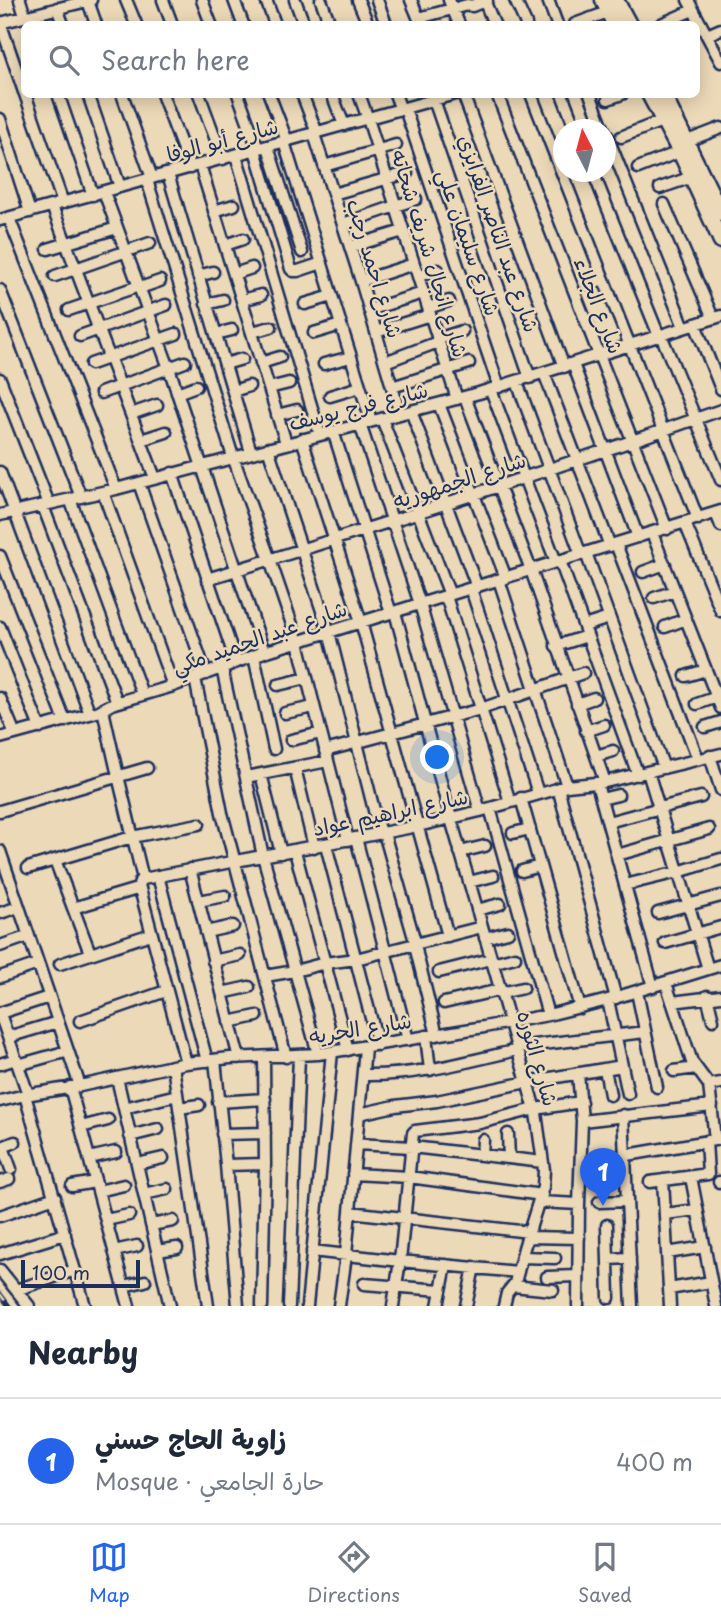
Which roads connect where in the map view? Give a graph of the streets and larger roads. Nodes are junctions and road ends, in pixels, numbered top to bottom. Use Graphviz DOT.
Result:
graph roads {
  1 [pos="20,0"];
  2 [pos="88,0"];
  3 [pos="126,0"];
  4 [pos="163,0"];
  5 [pos="202,0"];
  6 [pos="234,0"];
  7 [pos="266,0"];
  8 [pos="295,0"];
  9 [pos="321,0"];
  10 [pos="358,0"];
  11 [pos="377,0"];
  12 [pos="411,0"];
  13 [pos="485,0"];
  14 [pos="515,0"];
  15 [pos="548,0"];
  16 [pos="688,0"];
  17 [pos="58,5"];
  18 [pos="451,5"];
  19 [pos="610,9"];
  20 [pos="694,10"];
  21 [pos="29,19"];
  22 [pos="95,21"];
  23 [pos="135,21"];
  24 [pos="171,21"];
  25 [pos="210,21"];
  26 [pos="242,21"];
  27 [pos="274,21"];
  28 [pos="303,21"];
  29 [pos="329,21"];
  30 [pos="367,21"];
  31 [pos="385,21"];
  32 [pos="420,21"];
  33 [pos="493,21"];
  34 [pos="525,21"];
  35 [pos="556,21"];
  36 [pos="582,21"];
  37 [pos="625,21"];
  38 [pos="668,21"];
  39 [pos="700,21"];
  40 [pos="700,22"];
  41 [pos="0,23"];
  42 [pos="721,29"];
  43 [pos="707,35"];
  44 [pos="721,61"];
  45 [pos="21,82"];
  46 [pos="27,98"];
  47 [pos="60,98"];
  48 [pos="89,98"];
  49 [pos="123,98"];
  50 [pos="164,98"];
  51 [pos="200,98"];
  52 [pos="240,98"];
  53 [pos="270,98"];
  54 [pos="303,98"];
  55 [pos="334,98"];
  56 [pos="360,98"];
  57 [pos="397,98"];
  58 [pos="440,98"];
  59 [pos="465,98"];
  60 [pos="499,98"];
  61 [pos="533,98"];
  62 [pos="564,98"];
  63 [pos="592,98"];
  64 [pos="651,98"];
  65 [pos="664,98"];
  66 [pos="416,100"];
  67 [pos="433,100"];
  68 [pos="403,109"];
  69 [pos="0,119"];
  70 [pos="368,119"];
  71 [pos="572,119"];
  72 [pos="600,119"];
  73 [pos="662,121"];
  74 [pos="345,125"];
  75 [pos="721,128"];
  76 [pos="315,133"];
  77 [pos="621,137"];
  78 [pos="285,142"];
  79 [pos="396,145"];
  80 [pos="681,147"];
  81 [pos="260,149"];
  82 [pos="378,150"];
  83 [pos="236,155"];
  84 [pos="616,156"];
  85 [pos="223,159"];
  86 [pos="324,166"];
  87 [pos="195,167"];
  88 [pos="638,168"];
  89 [pos="407,173"];
  90 [pos="168,174"];
  91 [pos="692,177"];
  92 [pos="387,178"];
  93 [pos="149,179"];
  94 [pos="597,182"];
  95 [pos="121,187"];
  96 [pos="660,188"];
  97 [pos="98,193"];
  98 [pos="333,194"];
  99 [pos="416,199"];
  100 [pos="63,203"];
  101 [pos="664,204"];
  102 [pos="234,205"];
  103 [pos="52,206"];
  104 [pos="396,206"];
  105 [pos="214,211"];
  106 [pos="30,212"];
  107 [pos="721,213"];
  108 [pos="4,219"];
  109 [pos="342,224"];
  110 [pos="117,228"];
  111 [pos="403,231"];
  112 [pos="243,239"];
  113 [pos="721,241"];
  114 [pos="66,243"];
  115 [pos="150,243"];
  116 [pos="225,245"];
  117 [pos="350,247"];
  118 [pos="48,249"];
  119 [pos="126,251"];
  120 [pos="302,252"];
  121 [pos="322,263"];
  122 [pos="414,264"];
  123 [pos="252,268"];
  124 [pos="76,269"];
  125 [pos="438,270"];
  126 [pos="214,272"];
  127 [pos="234,274"];
  128 [pos="55,276"];
  129 [pos="198,276"];
  130 [pos="418,276"];
  131 [pos="604,279"];
  132 [pos="160,281"];
  133 [pos="360,281"];
  134 [pos="589,284"];
  135 [pos="139,287"];
  136 [pos="0,290"];
  137 [pos="423,293"];
  138 [pos="261,295"];
  139 [pos="332,296"];
  140 [pos="223,300"];
  141 [pos="242,300"];
  142 [pos="449,301"];
  143 [pos="89,303"];
  144 [pos="206,304"];
  145 [pos="305,304"];
  146 [pos="166,305"];
  147 [pos="69,310"];
  148 [pos="369,310"];
  149 [pos="429,311"];
  150 [pos="148,312"];
  151 [pos="717,317"];
  152 [pos="341,325"];
  153 [pos="690,326"];
  154 [pos="271,327"];
  155 [pos="99,329"];
  156 [pos="232,330"];
  157 [pos="462,331"];
  158 [pos="252,332"];
  159 [pos="376,332"];
  160 [pos="314,333"];
  161 [pos="176,334"];
  162 [pos="216,334"];
  163 [pos="660,335"];
  164 [pos="80,336"];
  165 [pos="159,340"];
  166 [pos="438,340"];
  167 [pos="631,345"];
  168 [pos="599,355"];
  169 [pos="351,356"];
  170 [pos="110,357"];
  171 [pos="280,357"];
  172 [pos="242,359"];
  173 [pos="185,362"];
  174 [pos="385,362"];
  175 [pos="261,363"];
  176 [pos="469,363"];
  177 [pos="91,364"];
  178 [pos="225,364"];
  179 [pos="324,364"];
  180 [pos="568,365"];
  181 [pos="169,368"];
  182 [pos="447,370"];
  183 [pos="544,373"];
  184 [pos="530,378"];
  185 [pos="0,379"];
  186 [pos="517,382"];
  187 [pos="289,383"];
  188 [pos="121,386"];
  189 [pos="196,386"];
  190 [pos="249,386"];
  191 [pos="360,387"];
  192 [pos="392,387"];
  193 [pos="269,388"];
  194 [pos="495,388"];
  195 [pos="721,389"];
  196 [pos="233,391"];
  197 [pos="101,393"];
  198 [pos="177,393"];
  199 [pos="330,396"];
  200 [pos="461,398"];
  201 [pos="439,404"];
  202 [pos="157,405"];
  203 [pos="297,410"];
  204 [pos="721,410"];
  205 [pos="411,411"];
  206 [pos="131,414"];
  207 [pos="400,414"];
  208 [pos="277,415"];
  209 [pos="696,419"];
  210 [pos="376,420"];
  211 [pos="360,424"];
  212 [pos="663,430"];
  213 [pos="332,431"];
  214 [pos="166,432"];
  215 [pos="320,435"];
  216 [pos="302,439"];
  217 [pos="141,440"];
  218 [pos="632,441"];
  219 [pos="286,443"];
  220 [pos="268,448"];
  221 [pos="606,451"];
  222 [pos="251,452"];
  223 [pos="233,457"];
  224 [pos="577,461"];
  225 [pos="202,465"];
  226 [pos="550,470"];
  227 [pos="0,472"];
  228 [pos="172,474"];
  229 [pos="155,478"];
  230 [pos="524,478"];
  231 [pos="721,480"];
  232 [pos="139,483"];
  233 [pos="500,486"];
  234 [pos="116,489"];
  235 [pos="103,492"];
  236 [pos="474,494"];
  237 [pos="81,497"];
  238 [pos="70,499"];
  239 [pos="446,504"];
  240 [pos="46,505"];
  241 [pos="16,512"];
  242 [pos="718,512"];
  243 [pos="418,513"];
  244 [pos="0,515"];
  245 [pos="698,519"];
  246 [pos="393,521"];
  247 [pos="685,523"];
  248 [pos="721,526"];
  249 [pos="667,529"];
  250 [pos="364,530"];
  251 [pos="653,533"];
  252 [pos="638,537"];
  253 [pos="334,540"];
  254 [pos="613,545"];
  255 [pos="302,550"];
  256 [pos="583,554"];
  257 [pos="0,556"];
  258 [pos="270,560"];
  259 [pos="558,562"];
  260 [pos="665,564"];
  261 [pos="238,570"];
  262 [pos="531,570"];
  263 [pos="643,572"];
  264 [pos="207,579"];
  265 [pos="503,579"];
  266 [pos="474,588"];
  267 [pos="675,591"];
  268 [pos="448,596"];
  269 [pos="654,598"];
  270 [pos="421,604"];
  271 [pos="721,611"];
  272 [pos="393,612"];
  273 [pos="609,618"];
  274 [pos="686,619"];
  275 [pos="361,622"];
  276 [pos="0,626"];
  277 [pos="665,627"];
  278 [pos="586,631"];
  279 [pos="329,632"];
  280 [pos="298,642"];
  281 [pos="556,646"];
  282 [pos="264,652"];
  283 [pos="254,656"];
  284 [pos="236,662"];
  285 [pos="222,668"];
  286 [pos="706,670"];
  287 [pos="583,673"];
  288 [pos="206,674"];
  289 [pos="686,676"];
  290 [pos="195,678"];
  291 [pos="307,678"];
  292 [pos="567,678"];
  293 [pos="278,685"];
  294 [pos="173,686"];
  295 [pos="535,688"];
  296 [pos="142,694"];
  297 [pos="0,698"];
  298 [pos="594,698"];
  299 [pos="508,699"];
  300 [pos="117,702"];
  301 [pos="719,702"];
  302 [pos="577,704"];
  303 [pos="696,704"];
  304 [pos="314,707"];
  305 [pos="103,709"];
  306 [pos="481,709"];
  307 [pos="285,713"];
  308 [pos="90,714"];
  309 [pos="452,717"];
  310 [pos="65,721"];
  311 [pos="721,722"];
  312 [pos="426,725"];
  313 [pos="604,725"];
  314 [pos="40,727"];
  315 [pos="705,727"];
  316 [pos="586,731"];
  317 [pos="321,733"];
  318 [pos="15,734"];
  319 [pos="392,734"];
  320 [pos="0,738"];
  321 [pos="291,740"];
  322 [pos="357,743"];
  323 [pos="274,749"];
  324 [pos="613,751"];
  325 [pos="721,754"];
  326 [pos="327,756"];
  327 [pos="596,756"];
  328 [pos="710,756"];
  329 [pos="698,759"];
  330 [pos="147,768"];
  331 [pos="295,768"];
  332 [pos="664,768"];
  333 [pos="261,774"];
  334 [pos="643,774"];
  335 [pos="118,776"];
  336 [pos="246,777"];
  337 [pos="601,783"];
  338 [pos="562,787"];
  339 [pos="721,790"];
  340 [pos="538,793"];
  341 [pos="618,795"];
  342 [pos="701,797"];
  343 [pos="521,798"];
  344 [pos="601,799"];
  345 [pos="510,802"];
  346 [pos="659,808"];
  347 [pos="485,810"];
  348 [pos="0,811"];
  349 [pos="451,819"];
  350 [pos="608,822"];
  351 [pos="199,824"];
  352 [pos="418,826"];
  353 [pos="530,829"];
  354 [pos="709,830"];
  355 [pos="382,833"];
  356 [pos="513,833"];
  357 [pos="132,837"];
  358 [pos="352,839"];
  359 [pos="669,841"];
  360 [pos="326,845"];
  361 [pos="485,846"];
  362 [pos="314,847"];
  363 [pos="0,851"];
  364 [pos="295,851"];
  365 [pos="460,852"];
  366 [pos="281,853"];
  367 [pos="617,855"];
  368 [pos="263,856"];
  369 [pos="721,859"];
  370 [pos="55,860"];
  371 [pos="235,861"];
  372 [pos="540,866"];
  373 [pos="28,868"];
  374 [pos="190,869"];
  375 [pos="522,871"];
  376 [pos="678,872"];
  377 [pos="4,876"];
  378 [pos="158,876"];
  379 [pos="493,876"];
  380 [pos="141,882"];
  381 [pos="469,882"];
  382 [pos="625,885"];
  383 [pos="225,896"];
  384 [pos="721,896"];
  385 [pos="198,901"];
  386 [pos="500,904"];
  387 [pos="688,905"];
  388 [pos="19,907"];
  389 [pos="73,908"];
  390 [pos="477,910"];
  391 [pos="0,913"];
  392 [pos="658,913"];
  393 [pos="233,926"];
  394 [pos="721,927"];
  395 [pos="206,932"];
  396 [pos="483,932"];
  397 [pos="508,932"];
  398 [pos="151,934"];
  399 [pos="697,934"];
  400 [pos="29,936"];
  401 [pos="448,936"];
  402 [pos="665,943"];
  403 [pos="415,945"];
  404 [pos="0,946"];
  405 [pos="386,952"];
  406 [pos="90,953"];
  407 [pos="240,955"];
  408 [pos="515,957"];
  409 [pos="356,959"];
  410 [pos="214,961"];
  411 [pos="491,961"];
  412 [pos="325,963"];
  413 [pos="38,964"];
  414 [pos="60,964"];
  415 [pos="721,965"];
  416 [pos="708,969"];
  417 [pos="295,971"];
  418 [pos="439,972"];
  419 [pos="265,976"];
  420 [pos="0,977"];
  421 [pos="666,983"];
  422 [pos="249,987"];
  423 [pos="653,987"];
  424 [pos="523,988"];
  425 [pos="166,990"];
  426 [pos="222,992"];
  427 [pos="500,992"];
  428 [pos="637,992"];
  429 [pos="707,996"];
  430 [pos="721,996"];
  431 [pos="49,997"];
  432 [pos="612,999"];
  433 [pos="672,1002"];
  434 [pos="444,1003"];
  435 [pos="580,1007"];
  436 [pos="0,1014"];
  437 [pos="548,1015"];
  438 [pos="257,1016"];
  439 [pos="713,1020"];
  440 [pos="80,1021"];
  441 [pos="58,1022"];
  442 [pos="229,1022"];
  443 [pos="509,1022"];
  444 [pos="645,1032"];
  445 [pos="5,1035"];
  446 [pos="432,1035"];
  447 [pos="616,1036"];
  448 [pos="408,1040"];
  449 [pos="378,1045"];
  450 [pos="365,1048"];
  451 [pos="517,1049"];
  452 [pos="348,1050"];
  453 [pos="68,1051"];
  454 [pos="332,1052"];
  455 [pos="318,1054"];
  456 [pos="299,1056"];
  457 [pos="286,1057"];
  458 [pos="239,1058"];
  459 [pos="264,1058"];
  460 [pos="211,1061"];
  461 [pos="17,1062"];
  462 [pos="186,1063"];
  463 [pos="0,1064"];
  464 [pos="173,1066"];
  465 [pos="622,1066"];
  466 [pos="696,1068"];
  467 [pos="605,1069"];
  468 [pos="430,1070"];
  469 [pos="674,1071"];
  470 [pos="578,1073"];
  471 [pos="363,1075"];
  472 [pos="117,1078"];
  473 [pos="527,1082"];
  474 [pos="721,1083"];
  475 [pos="709,1085"];
  476 [pos="75,1086"];
  477 [pos="657,1087"];
  478 [pos="27,1094"];
  479 [pos="610,1094"];
  480 [pos="628,1094"];
  481 [pos="177,1095"];
  482 [pos="265,1099"];
  483 [pos="0,1101"];
  484 [pos="218,1102"];
  485 [pos="581,1102"];
  486 [pos="199,1105"];
  487 [pos="712,1106"];
  488 [pos="124,1108"];
  489 [pos="179,1108"];
  490 [pos="535,1109"];
  491 [pos="359,1114"];
  492 [pos="623,1115"];
  493 [pos="108,1120"];
  494 [pos="582,1121"];
  495 [pos="81,1127"];
  496 [pos="158,1129"];
  497 [pos="265,1133"];
  498 [pos="222,1134"];
  499 [pos="508,1134"];
  500 [pos="130,1136"];
  501 [pos="483,1140"];
  502 [pos="714,1140"];
  503 [pos="15,1142"];
  504 [pos="356,1144"];
  505 [pos="1,1147"];
  506 [pos="412,1147"];
  507 [pos="116,1152"];
  508 [pos="482,1155"];
  509 [pos="625,1156"];
  510 [pos="89,1158"];
  511 [pos="163,1158"];
  512 [pos="509,1158"];
  513 [pos="543,1162"];
  514 [pos="581,1163"];
  515 [pos="137,1164"];
  516 [pos="265,1164"];
  517 [pos="226,1165"];
  518 [pos="353,1174"];
  519 [pos="7,1177"];
  520 [pos="409,1177"];
  521 [pos="691,1177"];
  522 [pos="663,1180"];
  523 [pos="650,1182"];
  524 [pos="124,1185"];
  525 [pos="72,1186"];
  526 [pos="97,1186"];
  527 [pos="167,1189"];
  528 [pos="144,1194"];
  529 [pos="55,1197"];
  530 [pos="540,1198"];
  531 [pos="627,1201"];
  532 [pos="598,1202"];
  533 [pos="579,1204"];
  534 [pos="697,1209"];
  535 [pos="350,1212"];
  536 [pos="665,1214"];
  537 [pos="129,1215"];
  538 [pos="0,1216"];
  539 [pos="405,1218"];
  540 [pos="106,1220"];
  541 [pos="173,1221"];
  542 [pos="607,1224"];
  543 [pos="151,1225"];
  544 [pos="65,1234"];
  545 [pos="528,1234"];
  546 [pos="579,1238"];
  547 [pos="136,1246"];
  548 [pos="705,1247"];
  549 [pos="177,1248"];
  550 [pos="114,1251"];
  551 [pos="157,1251"];
  552 [pos="312,1251"];
  553 [pos="667,1253"];
  554 [pos="0,1254"];
  555 [pos="346,1255"];
  556 [pos="522,1257"];
  557 [pos="555,1258"];
  558 [pos="630,1258"];
  559 [pos="608,1259"];
  560 [pos="400,1261"];
  561 [pos="446,1265"];
  562 [pos="474,1267"];
  563 [pos="0,1270"];
  564 [pos="75,1270"];
  565 [pos="518,1272"];
  566 [pos="578,1276"];
  567 [pos="547,1277"];
  568 [pos="145,1282"];
  569 [pos="711,1282"];
  570 [pos="364,1284"];
  571 [pos="124,1286"];
  572 [pos="396,1286"];
  573 [pos="513,1286"];
  574 [pos="669,1289"];
  575 [pos="16,1290"];
  576 [pos="441,1290"];
  577 [pos="553,1290"];
  578 [pos="610,1298"];
  579 [pos="29,1306"];
  580 [pos="85,1306"];
  581 [pos="129,1306"];
  582 [pos="170,1306"];
  583 [pos="208,1306"];
  584 [pos="237,1306"];
  585 [pos="262,1306"];
  586 [pos="289,1306"];
  587 [pos="307,1306"];
  588 [pos="339,1306"];
  589 [pos="393,1306"];
  590 [pos="438,1306"];
  591 [pos="466,1306"];
  592 [pos="504,1306"];
  593 [pos="578,1306"];
  594 [pos="632,1306"];
  595 [pos="670,1306"];
  596 [pos="716,1306"];
  1 -- 21 [label="street"];
  2 -- 17 [label="street"];
  2 -- 22 [label="street"];
  3 -- 23 [label="street"];
  4 -- 24 [label="street"];
  5 -- 25 [label="street"];
  6 -- 26 [label="street"];
  7 -- 27 [label="street"];
  8 -- 28 [label="street"];
  9 -- 29 [label="street"];
  10 -- 30 [label="street"];
  11 -- 31 [label="street"];
  12 -- 32 [label="street"];
  13 -- 18 [label="street"];
  13 -- 33 [label="street"];
  14 -- 34 [label="street"];
  15 -- 35 [label="street"];
  16 -- 20 [label="street"];
  17 -- 21 [label="street"];
  18 -- 32 [label="street"];
  19 -- 36 [label="street"];
  19 -- 37 [label="street"];
  20 -- 38 [label="street"];
  20 -- 39 [label="street"];
  21 -- 41 [label="street"];
  40 -- 43 [label="street"];
  41 -- 45 [label="street"];
  42 -- 43 [label="street"];
  43 -- 44 [label="street"];
  46 -- 100 [label="street"];
  47 -- 97 [label="street"];
  48 -- 95 [label="street"];
  49 -- 93 [label="street"];
  50 -- 87 [label="street"];
  51 -- 85 [label="street"];
  52 -- 81 [label="street"];
  53 -- 78 [label="street"];
  54 -- 76 [label="street, شارع احمد رجب"];
  55 -- 74 [label="street"];
  56 -- 70 [label="street, شارع انجال شريف شحاته"];
  57 -- 68 [label="street, شارع سليمان علي"];
  58 -- 67 [label="street, شارع أبو الوفا"];
  59 -- 180 [label="street"];
  60 -- 168 [label="street, شارع الجلاء"];
  61 -- 131 [label="street"];
  62 -- 71 [label="street"];
  63 -- 72 [label="street"];
  64 -- 73 [label="street"];
  65 -- 80 [label="street"];
  66 -- 67 [label="street, شارع أبو الوفا"];
  66 -- 68 [label="street, شارع أبو الوفا"];
  67 -- 184 [label="street, شارع عبد الناصر الفرايزي"];
  68 -- 70 [label="street, شارع أبو الوفا"];
  68 -- 194 [label="street, شارع سليمان علي"];
  69 -- 106 [label="street"];
  70 -- 74 [label="street, شارع أبو الوفا"];
  70 -- 82 [label="street, شارع انجال شريف شحاته"];
  73 -- 77 [label="street"];
  73 -- 80 [label="street"];
  74 -- 76 [label="street, شارع أبو الوفا"];
  75 -- 80 [label="street"];
  76 -- 78 [label="street, شارع أبو الوفا"];
  76 -- 86 [label="street, شارع احمد رجب"];
  78 -- 81 [label="street, شارع أبو الوفا"];
  78 -- 121 [label="street"];
  79 -- 82 [label="street"];
  80 -- 88 [label="street"];
  80 -- 91 [label="street"];
  80 -- 107 [label="street"];
  81 -- 83 [label="street, شارع أبو الوفا"];
  81 -- 120 [label="street"];
  81 -- 121 [label="street"];
  82 -- 86 [label="street"];
  82 -- 92 [label="street, شارع انجال شريف شحاته"];
  83 -- 85 [label="street, شارع أبو الوفا"];
  83 -- 215 [label="street"];
  84 -- 153 [label="street"];
  85 -- 87 [label="street, شارع أبو الوفا"];
  86 -- 98 [label="street, شارع احمد رجب"];
  87 -- 90 [label="street, شارع أبو الوفا"];
  87 -- 105 [label="street"];
  89 -- 92 [label="street"];
  90 -- 93 [label="street, شارع أبو الوفا"];
  90 -- 129 [label="street"];
  91 -- 96 [label="street"];
  91 -- 113 [label="street"];
  92 -- 98 [label="street"];
  92 -- 104 [label="street, شارع انجال شريف شحاته"];
  93 -- 95 [label="street, شارع أبو الوفا"];
  93 -- 223 [label="street"];
  94 -- 163 [label="street"];
  95 -- 97 [label="street, شارع أبو الوفا"];
  97 -- 100 [label="street, شارع أبو الوفا"];
  97 -- 110 [label="street"];
  98 -- 109 [label="street, شارع احمد رجب"];
  99 -- 104 [label="street"];
  100 -- 103 [label="street, شارع أبو الوفا"];
  101 -- 151 [label="street"];
  102 -- 105 [label="street"];
  103 -- 106 [label="street, شارع أبو الوفا"];
  103 -- 114 [label="street"];
  104 -- 109 [label="street"];
  104 -- 111 [label="street, شارع انجال شريف شحاته"];
  105 -- 116 [label="street"];
  106 -- 108 [label="street, شارع أبو الوفا"];
  108 -- 234 [label="street"];
  109 -- 117 [label="street, شارع احمد رجب"];
  110 -- 114 [label="street"];
  110 -- 119 [label="street"];
  111 -- 117 [label="street"];
  111 -- 122 [label="street, شارع انجال شريف شحاته"];
  112 -- 116 [label="street"];
  114 -- 118 [label="street"];
  114 -- 124 [label="street"];
  115 -- 119 [label="street"];
  116 -- 127 [label="street"];
  117 -- 133 [label="street, شارع احمد رجب"];
  119 -- 124 [label="street"];
  119 -- 135 [label="street"];
  121 -- 139 [label="street"];
  122 -- 130 [label="street, شارع انجال شريف شحاته"];
  122 -- 133 [label="street"];
  123 -- 127 [label="street"];
  124 -- 128 [label="street"];
  124 -- 143 [label="street"];
  125 -- 130 [label="street"];
  126 -- 129 [label="street"];
  127 -- 141 [label="street"];
  129 -- 144 [label="street"];
  130 -- 137 [label="street, شارع انجال شريف شحاته"];
  131 -- 134 [label="street"];
  131 -- 167 [label="street"];
  132 -- 135 [label="street"];
  133 -- 148 [label="street, شارع احمد رجب"];
  135 -- 143 [label="street"];
  135 -- 150 [label="street"];
  136 -- 237 [label="street"];
  137 -- 148 [label="street"];
  137 -- 149 [label="street, شارع انجال شريف شحاته"];
  138 -- 141 [label="street"];
  139 -- 145 [label="street"];
  139 -- 152 [label="street"];
  140 -- 144 [label="street"];
  141 -- 158 [label="street"];
  142 -- 149 [label="street"];
  143 -- 147 [label="street"];
  143 -- 155 [label="street"];
  144 -- 162 [label="street"];
  146 -- 150 [label="street"];
  148 -- 159 [label="street, شارع احمد رجب"];
  149 -- 159 [label="street"];
  149 -- 166 [label="street, شارع انجال شريف شحاته"];
  150 -- 155 [label="street"];
  150 -- 165 [label="street"];
  151 -- 153 [label="street, شارع فرج يوسف"];
  152 -- 160 [label="street"];
  152 -- 169 [label="street"];
  153 -- 163 [label="street, شارع فرج يوسف"];
  153 -- 195 [label="street"];
  154 -- 158 [label="street"];
  155 -- 164 [label="street"];
  155 -- 170 [label="street"];
  156 -- 162 [label="street"];
  157 -- 166 [label="street"];
  158 -- 175 [label="street"];
  159 -- 174 [label="street, شارع احمد رجب"];
  161 -- 165 [label="street"];
  162 -- 178 [label="street"];
  163 -- 167 [label="street, شارع فرج يوسف"];
  163 -- 209 [label="street"];
  165 -- 170 [label="street"];
  165 -- 181 [label="street"];
  166 -- 174 [label="street"];
  166 -- 182 [label="street, شارع انجال شريف شحاته"];
  167 -- 168 [label="street, شارع فرج يوسف"];
  167 -- 212 [label="street"];
  168 -- 180 [label="street, شارع فرج يوسف"];
  168 -- 218 [label="street, شارع الجلاء"];
  169 -- 179 [label="street"];
  169 -- 191 [label="street"];
  170 -- 177 [label="street"];
  170 -- 188 [label="street"];
  171 -- 175 [label="street"];
  172 -- 178 [label="street"];
  173 -- 181 [label="street"];
  174 -- 192 [label="street, شارع احمد رجب"];
  175 -- 193 [label="street"];
  176 -- 182 [label="street"];
  178 -- 196 [label="street"];
  180 -- 183 [label="street, شارع فرج يوسف"];
  180 -- 221 [label="street"];
  181 -- 188 [label="street"];
  181 -- 198 [label="street"];
  182 -- 192 [label="street"];
  182 -- 200 [label="street, شارع انجال شريف شحاته"];
  183 -- 184 [label="street, شارع فرج يوسف"];
  183 -- 224 [label="street"];
  184 -- 186 [label="street, شارع فرج يوسف"];
  185 -- 240 [label="street"];
  186 -- 194 [label="street, شارع فرج يوسف"];
  186 -- 226 [label="street"];
  187 -- 193 [label="street"];
  188 -- 197 [label="street"];
  188 -- 206 [label="street"];
  189 -- 198 [label="street"];
  190 -- 196 [label="street"];
  191 -- 199 [label="street"];
  191 -- 210 [label="street"];
  192 -- 207 [label="street, شارع احمد رجب"];
  193 -- 208 [label="street"];
  194 -- 200 [label="street, شارع فرج يوسف"];
  194 -- 230 [label="street, شارع سليمان علي"];
  196 -- 222 [label="street"];
  198 -- 225 [label="street"];
  200 -- 201 [label="street, شارع فرج يوسف"];
  200 -- 233 [label="street, شارع انجال شريف شحاته"];
  201 -- 205 [label="street, شارع فرج يوسف"];
  201 -- 236 [label="street"];
  202 -- 206 [label="street"];
  203 -- 208 [label="street"];
  204 -- 209 [label="street, شارع الجمهوريه"];
  205 -- 207 [label="street, شارع فرج يوسف"];
  205 -- 239 [label="street"];
  206 -- 217 [label="street"];
  207 -- 210 [label="street, شارع فرج يوسف"];
  208 -- 219 [label="street"];
  209 -- 212 [label="street, شارع الجمهوريه"];
  209 -- 231 [label="street"];
  210 -- 211 [label="street, شارع فرج يوسف"];
  210 -- 243 [label="street"];
  211 -- 213 [label="street, شارع فرج يوسف"];
  211 -- 246 [label="street"];
  212 -- 218 [label="street, شارع الجمهوريه"];
  212 -- 245 [label="street"];
  213 -- 215 [label="street, شارع فرج يوسف"];
  213 -- 250 [label="street, شارع الثوره"];
  214 -- 217 [label="street"];
  215 -- 216 [label="street, شارع فرج يوسف"];
  216 -- 219 [label="street, شارع فرج يوسف"];
  216 -- 253 [label="street"];
  217 -- 229 [label="street"];
  218 -- 221 [label="street, شارع الجمهوريه"];
  218 -- 249 [label="street, شارع الجلاء"];
  219 -- 220 [label="street, شارع فرج يوسف"];
  220 -- 222 [label="street, شارع فرج يوسف"];
  220 -- 255 [label="street"];
  221 -- 224 [label="street, شارع الجمهوريه"];
  221 -- 252 [label="street"];
  222 -- 223 [label="street, شارع فرج يوسف"];
  223 -- 225 [label="street, شارع فرج يوسف"];
  223 -- 258 [label="street"];
  224 -- 226 [label="street, شارع الجمهوريه"];
  224 -- 254 [label="street"];
  225 -- 228 [label="street, شارع فرج يوسف"];
  225 -- 261 [label="street"];
  226 -- 230 [label="street, شارع الجمهوريه"];
  226 -- 256 [label="street"];
  227 -- 241 [label="street"];
  228 -- 229 [label="street, شارع فرج يوسف"];
  228 -- 264 [label="street"];
  229 -- 232 [label="street, شارع فرج يوسف"];
  230 -- 233 [label="street, شارع الجمهوريه"];
  230 -- 259 [label="street, شارع سليمان علي"];
  232 -- 234 [label="street, شارع فرج يوسف"];
  232 -- 288 [label="street"];
  233 -- 236 [label="street, شارع الجمهوريه"];
  233 -- 262 [label="street, شارع انجال شريف شحاته"];
  234 -- 235 [label="street, شارع فرج يوسف"];
  235 -- 237 [label="street, شارع فرج يوسف"];
  235 -- 294 [label="street"];
  236 -- 239 [label="street, شارع الجمهوريه"];
  236 -- 265 [label="street"];
  237 -- 238 [label="street, شارع فرج يوسف"];
  238 -- 240 [label="street, شارع فرج يوسف"];
  238 -- 296 [label="street"];
  239 -- 243 [label="street, شارع الجمهوريه"];
  239 -- 266 [label="street"];
  240 -- 241 [label="street, شارع فرج يوسف"];
  240 -- 300 [label="street"];
  241 -- 244 [label="street, شارع فرج يوسف"];
  241 -- 308 [label="street"];
  242 -- 245 [label="street, شارع عبد الحميد مكي"];
  242 -- 248 [label="street"];
  243 -- 246 [label="street, شارع الجمهوريه"];
  243 -- 268 [label="street"];
  245 -- 247 [label="street, شارع عبد الحميد مكي"];
  246 -- 250 [label="street, شارع الجمهوريه"];
  246 -- 270 [label="street"];
  247 -- 249 [label="street, شارع عبد الحميد مكي"];
  247 -- 271 [label="street"];
  249 -- 251 [label="street, شارع عبد الحميد مكي"];
  250 -- 253 [label="street, شارع الجمهوريه"];
  250 -- 272 [label="street, شارع الثوره"];
  251 -- 252 [label="street, شارع عبد الحميد مكي"];
  251 -- 260 [label="street"];
  252 -- 254 [label="street, شارع عبد الحميد مكي"];
  253 -- 255 [label="street, شارع الجمهوريه"];
  253 -- 275 [label="street"];
  254 -- 256 [label="street, شارع عبد الحميد مكي"];
  254 -- 329 [label="street"];
  255 -- 258 [label="street, شارع الجمهوريه"];
  255 -- 279 [label="street"];
  256 -- 259 [label="street, شارع عبد الحميد مكي"];
  256 -- 273 [label="street"];
  257 -- 310 [label="street"];
  258 -- 261 [label="street, شارع الجمهوريه"];
  258 -- 280 [label="street"];
  259 -- 262 [label="street, شارع عبد الحميد مكي"];
  259 -- 278 [label="street, شارع سليمان علي"];
  260 -- 263 [label="street"];
  260 -- 267 [label="street"];
  261 -- 264 [label="street, شارع الجمهوريه"];
  261 -- 282 [label="street"];
  262 -- 265 [label="street, شارع عبد الحميد مكي"];
  262 -- 281 [label="street, شارع انجال شريف شحاته"];
  264 -- 284 [label="street"];
  265 -- 266 [label="street, شارع عبد الحميد مكي"];
  265 -- 295 [label="street"];
  266 -- 268 [label="street, شارع عبد الحميد مكي"];
  266 -- 299 [label="street"];
  267 -- 269 [label="street"];
  267 -- 274 [label="street"];
  268 -- 270 [label="street, شارع عبد الحميد مكي"];
  268 -- 306 [label="street"];
  270 -- 272 [label="street, شارع عبد الحميد مكي"];
  270 -- 309 [label="street"];
  272 -- 275 [label="street, شارع عبد الحميد مكي"];
  272 -- 312 [label="street, شارع الثوره"];
  273 -- 278 [label="street"];
  273 -- 332 [label="street"];
  274 -- 277 [label="street"];
  274 -- 286 [label="street"];
  275 -- 279 [label="street, شارع عبد الحميد مكي"];
  275 -- 319 [label="street"];
  276 -- 314 [label="street"];
  278 -- 281 [label="street"];
  278 -- 334 [label="street, شارع سليمان علي"];
  279 -- 280 [label="street, شارع عبد الحميد مكي"];
  279 -- 322 [label="street"];
  280 -- 282 [label="street, شارع عبد الحميد مكي"];
  280 -- 291 [label="street"];
  281 -- 292 [label="street, شارع انجال شريف شحاته"];
  282 -- 283 [label="street, شارع عبد الحميد مكي"];
  283 -- 284 [label="street, شارع عبد الحميد مكي"];
  283 -- 323 [label="street"];
  284 -- 285 [label="street, شارع عبد الحميد مكي"];
  285 -- 288 [label="street, شارع عبد الحميد مكي"];
  285 -- 336 [label="street"];
  286 -- 289 [label="street"];
  286 -- 301 [label="street"];
  287 -- 292 [label="street"];
  288 -- 290 [label="street, شارع عبد الحميد مكي"];
  290 -- 294 [label="street, شارع عبد الحميد مكي"];
  290 -- 371 [label="street"];
  291 -- 293 [label="street"];
  291 -- 304 [label="street"];
  292 -- 295 [label="street"];
  292 -- 302 [label="street, شارع انجال شريف شحاته"];
  294 -- 296 [label="street, شارع عبد الحميد مكي"];
  295 -- 299 [label="street"];
  295 -- 338 [label="street"];
  296 -- 300 [label="street, شارع عبد الحميد مكي"];
  297 -- 318 [label="street"];
  298 -- 302 [label="street"];
  299 -- 306 [label="street"];
  299 -- 340 [label="street"];
  300 -- 305 [label="street, شارع عبد الحميد مكي"];
  301 -- 303 [label="street"];
  302 -- 316 [label="street, شارع انجال شريف شحاته"];
  304 -- 307 [label="street"];
  304 -- 317 [label="street"];
  305 -- 308 [label="street, شارع عبد الحميد مكي"];
  305 -- 335 [label="street"];
  306 -- 309 [label="street"];
  306 -- 345 [label="street"];
  308 -- 310 [label="street, شارع عبد الحميد مكي"];
  309 -- 312 [label="street"];
  309 -- 347 [label="street"];
  310 -- 314 [label="street, شارع عبد الحميد مكي"];
  311 -- 315 [label="street"];
  312 -- 319 [label="street"];
  312 -- 349 [label="street, شارع الثوره"];
  313 -- 316 [label="street"];
  314 -- 318 [label="street, شارع عبد الحميد مكي"];
  316 -- 327 [label="street, شارع انجال شريف شحاته"];
  317 -- 321 [label="street"];
  317 -- 326 [label="street"];
  318 -- 320 [label="street, شارع عبد الحميد مكي"];
  319 -- 322 [label="street"];
  319 -- 352 [label="street"];
  322 -- 326 [label="street"];
  322 -- 355 [label="street"];
  324 -- 327 [label="street"];
  325 -- 328 [label="street, شارع ابراهيم عواد"];
  326 -- 331 [label="street"];
  326 -- 358 [label="street"];
  327 -- 337 [label="street, شارع انجال شريف شحاته"];
  328 -- 329 [label="street, شارع ابراهيم عواد"];
  328 -- 339 [label="street"];
  329 -- 332 [label="street, شارع ابراهيم عواد"];
  330 -- 335 [label="street"];
  331 -- 333 [label="street"];
  331 -- 362 [label="street"];
  332 -- 334 [label="street, شارع ابراهيم عواد"];
  333 -- 336 [label="street"];
  333 -- 366 [label="street"];
  334 -- 337 [label="street, شارع ابراهيم عواد"];
  334 -- 346 [label="street, شارع سليمان علي"];
  335 -- 348 [label="street"];
  335 -- 357 [label="street"];
  336 -- 368 [label="street"];
  337 -- 338 [label="street, شارع ابراهيم عواد"];
  337 -- 344 [label="street, شارع انجال شريف شحاته"];
  338 -- 340 [label="street, شارع ابراهيم عواد"];
  338 -- 432 [label="street"];
  340 -- 343 [label="street, شارع ابراهيم عواد"];
  341 -- 344 [label="street"];
  342 -- 346 [label="street"];
  343 -- 345 [label="street, شارع ابراهيم عواد"];
  343 -- 353 [label="street"];
  344 -- 350 [label="street, شارع انجال شريف شحاته"];
  345 -- 347 [label="street, شارع ابراهيم عواد"];
  346 -- 350 [label="street"];
  346 -- 359 [label="street, شارع سليمان علي"];
  347 -- 349 [label="street, شارع ابراهيم عواد"];
  347 -- 437 [label="street"];
  349 -- 352 [label="street, شارع ابراهيم عواد"];
  349 -- 365 [label="street, شارع الثوره"];
  350 -- 367 [label="street, شارع انجال شريف شحاته"];
  351 -- 357 [label="street"];
  352 -- 355 [label="street, شارع ابراهيم عواد"];
  352 -- 401 [label="street"];
  353 -- 356 [label="street"];
  353 -- 372 [label="street"];
  354 -- 359 [label="street"];
  355 -- 358 [label="street, شارع ابراهيم عواد"];
  355 -- 403 [label="street"];
  357 -- 370 [label="street"];
  357 -- 380 [label="street"];
  358 -- 360 [label="street, شارع ابراهيم عواد"];
  358 -- 405 [label="street"];
  359 -- 367 [label="street"];
  359 -- 376 [label="street, شارع سليمان علي"];
  360 -- 362 [label="street, شارع ابراهيم عواد"];
  360 -- 409 [label="street"];
  361 -- 365 [label="street"];
  362 -- 364 [label="street, شارع ابراهيم عواد"];
  363 -- 377 [label="street"];
  364 -- 366 [label="street, شارع ابراهيم عواد"];
  364 -- 412 [label="street"];
  365 -- 381 [label="street, شارع الثوره"];
  366 -- 368 [label="street, شارع ابراهيم عواد"];
  367 -- 382 [label="street, شارع انجال شريف شحاته"];
  368 -- 371 [label="street, شارع ابراهيم عواد"];
  368 -- 417 [label="street"];
  369 -- 376 [label="street"];
  370 -- 373 [label="street"];
  370 -- 389 [label="street"];
  371 -- 374 [label="street, شارع ابراهيم عواد"];
  371 -- 419 [label="street"];
  372 -- 375 [label="street"];
  372 -- 435 [label="street"];
  374 -- 378 [label="street, شارع ابراهيم عواد"];
  374 -- 385 [label="street"];
  376 -- 382 [label="street"];
  376 -- 387 [label="street, شارع سليمان علي"];
  377 -- 388 [label="street"];
  378 -- 380 [label="street, شارع ابراهيم عواد"];
  378 -- 460 [label="street"];
  379 -- 381 [label="street"];
  380 -- 389 [label="street, شارع ابراهيم عواد"];
  380 -- 398 [label="street"];
  381 -- 390 [label="street, شارع الثوره"];
  382 -- 423 [label="street, شارع انجال شريف شحاته"];
  383 -- 385 [label="street"];
  384 -- 387 [label="street"];
  385 -- 395 [label="street"];
  386 -- 390 [label="street"];
  387 -- 392 [label="street"];
  387 -- 399 [label="street, شارع سليمان علي"];
  388 -- 391 [label="street"];
  388 -- 400 [label="street"];
  389 -- 406 [label="street"];
  390 -- 396 [label="street, شارع الثوره"];
  393 -- 395 [label="street"];
  394 -- 399 [label="street"];
  395 -- 410 [label="street"];
  396 -- 397 [label="street"];
  396 -- 401 [label="street"];
  396 -- 411 [label="street, شارع الثوره"];
  398 -- 406 [label="street"];
  398 -- 425 [label="street"];
  399 -- 402 [label="street"];
  399 -- 416 [label="street, شارع سليمان علي"];
  400 -- 404 [label="street"];
  400 -- 413 [label="street"];
  401 -- 403 [label="street"];
  403 -- 405 [label="street"];
  403 -- 446 [label="street"];
  405 -- 409 [label="street"];
  405 -- 448 [label="street"];
  406 -- 414 [label="street"];
  407 -- 410 [label="street"];
  408 -- 411 [label="street"];
  409 -- 412 [label="street"];
  409 -- 449 [label="street"];
  410 -- 426 [label="street"];
  411 -- 418 [label="street"];
  411 -- 427 [label="street, شارع الثوره"];
  412 -- 417 [label="street"];
  412 -- 452 [label="street"];
  413 -- 420 [label="street"];
  413 -- 431 [label="street"];
  415 -- 416 [label="street, شارع الحريه"];
  416 -- 421 [label="street, شارع الحريه"];
  417 -- 419 [label="street"];
  417 -- 455 [label="street"];
  419 -- 457 [label="street"];
  421 -- 423 [label="street, شارع الحريه"];
  421 -- 433 [label="street"];
  422 -- 426 [label="street"];
  423 -- 428 [label="street, شارع الحريه"];
  424 -- 427 [label="street"];
  425 -- 440 [label="street"];
  425 -- 462 [label="street"];
  426 -- 442 [label="street"];
  427 -- 434 [label="street"];
  427 -- 443 [label="street, شارع الثوره"];
  428 -- 432 [label="street, شارع الحريه"];
  428 -- 444 [label="street"];
  429 -- 430 [label="street"];
  429 -- 433 [label="street"];
  429 -- 439 [label="street"];
  431 -- 436 [label="street"];
  431 -- 441 [label="street"];
  432 -- 435 [label="street, شارع الحريه"];
  432 -- 447 [label="street"];
  433 -- 466 [label="street"];
  435 -- 437 [label="street, شارع الحريه"];
  436 -- 445 [label="street"];
  437 -- 443 [label="street, شارع الحريه"];
  438 -- 442 [label="street"];
  441 -- 445 [label="street"];
  441 -- 453 [label="street"];
  442 -- 458 [label="street"];
  443 -- 446 [label="street, شارع الحريه"];
  443 -- 451 [label="street, شارع الثوره"];
  444 -- 447 [label="street"];
  444 -- 477 [label="street"];
  445 -- 461 [label="street"];
  446 -- 448 [label="street, شارع الحريه"];
  446 -- 468 [label="street"];
  447 -- 451 [label="street"];
  447 -- 465 [label="street"];
  448 -- 449 [label="street, شارع الحريه"];
  449 -- 450 [label="street, شارع الحريه"];
  450 -- 452 [label="street, شارع الحريه"];
  450 -- 471 [label="street"];
  451 -- 468 [label="street"];
  451 -- 473 [label="street, شارع الثوره"];
  452 -- 454 [label="street, شارع الحريه"];
  453 -- 461 [label="street"];
  453 -- 476 [label="street"];
  454 -- 455 [label="street, شارع الحريه"];
  454 -- 552 [label="street"];
  455 -- 456 [label="street, شارع الحريه"];
  456 -- 457 [label="street, شارع الحريه"];
  456 -- 586 [label="street"];
  457 -- 459 [label="street, شارع الحريه"];
  458 -- 459 [label="street, شارع الحريه"];
  458 -- 460 [label="street, شارع الحريه"];
  459 -- 482 [label="street"];
  460 -- 462 [label="street, شارع الحريه"];
  460 -- 484 [label="street"];
  461 -- 463 [label="street"];
  461 -- 478 [label="street"];
  462 -- 464 [label="street, شارع الحريه"];
  464 -- 472 [label="street, شارع الحريه"];
  464 -- 481 [label="street"];
  465 -- 467 [label="street"];
  465 -- 480 [label="street"];
  466 -- 469 [label="street"];
  466 -- 475 [label="street"];
  467 -- 470 [label="street"];
  467 -- 479 [label="street"];
  468 -- 471 [label="street"];
  470 -- 473 [label="street"];
  470 -- 485 [label="street"];
  471 -- 491 [label="street"];
  472 -- 476 [label="street, شارع الحريه"];
  472 -- 488 [label="street"];
  473 -- 490 [label="street, شارع الثوره"];
  473 -- 491 [label="street"];
  474 -- 475 [label="street"];
  475 -- 487 [label="street"];
  476 -- 478 [label="street, شارع الحريه"];
  476 -- 495 [label="street"];
  478 -- 483 [label="street, شارع الحريه"];
  478 -- 529 [label="street"];
  481 -- 488 [label="street"];
  481 -- 489 [label="street"];
  482 -- 484 [label="street"];
  482 -- 497 [label="street"];
  484 -- 498 [label="street"];
  485 -- 490 [label="street"];
  485 -- 494 [label="street"];
  486 -- 489 [label="street"];
  487 -- 492 [label="street"];
  487 -- 502 [label="street"];
  488 -- 500 [label="street"];
  489 -- 583 [label="street"];
  490 -- 506 [label="street"];
  490 -- 513 [label="street, شارع الثوره"];
  491 -- 504 [label="street"];
  492 -- 494 [label="street"];
  492 -- 509 [label="street"];
  493 -- 495 [label="street"];
  494 -- 514 [label="street"];
  495 -- 510 [label="street"];
  496 -- 500 [label="street"];
  497 -- 498 [label="street"];
  497 -- 516 [label="street"];
  498 -- 517 [label="street"];
  499 -- 512 [label="street"];
  500 -- 515 [label="street"];
  501 -- 508 [label="street"];
  502 -- 509 [label="street"];
  502 -- 521 [label="street"];
  503 -- 505 [label="street"];
  504 -- 506 [label="street"];
  504 -- 518 [label="street"];
  505 -- 519 [label="street"];
  506 -- 508 [label="street"];
  506 -- 520 [label="street"];
  507 -- 510 [label="street"];
  508 -- 512 [label="street"];
  509 -- 514 [label="street"];
  509 -- 531 [label="street"];
  510 -- 526 [label="street"];
  511 -- 515 [label="street"];
  512 -- 513 [label="street"];
  513 -- 530 [label="street, شارع الثوره"];
  514 -- 533 [label="street"];
  515 -- 528 [label="street"];
  516 -- 517 [label="street"];
  516 -- 585 [label="street"];
  517 -- 584 [label="street"];
  518 -- 520 [label="street"];
  518 -- 535 [label="street"];
  520 -- 530 [label="street"];
  520 -- 539 [label="street"];
  521 -- 522 [label="street"];
  521 -- 534 [label="street"];
  522 -- 523 [label="street"];
  522 -- 536 [label="street"];
  524 -- 526 [label="street"];
  525 -- 526 [label="street"];
  526 -- 540 [label="street"];
  527 -- 528 [label="street"];
  528 -- 543 [label="street"];
  529 -- 538 [label="street"];
  529 -- 544 [label="street"];
  530 -- 533 [label="street"];
  530 -- 545 [label="street, شارع الثوره"];
  531 -- 532 [label="street"];
  531 -- 558 [label="street"];
  533 -- 546 [label="street"];
  534 -- 536 [label="street"];
  534 -- 548 [label="street"];
  535 -- 539 [label="street"];
  535 -- 555 [label="street"];
  536 -- 553 [label="street"];
  537 -- 540 [label="street"];
  539 -- 545 [label="street"];
  539 -- 560 [label="street"];
  540 -- 550 [label="street"];
  541 -- 543 [label="street"];
  542 -- 559 [label="street"];
  543 -- 551 [label="street"];
  544 -- 554 [label="street"];
  544 -- 564 [label="street"];
  545 -- 546 [label="street"];
  545 -- 556 [label="street, شارع الثوره"];
  546 -- 566 [label="street"];
  547 -- 550 [label="street"];
  548 -- 553 [label="street"];
  548 -- 569 [label="street"];
  549 -- 551 [label="street"];
  550 -- 571 [label="street"];
  551 -- 582 [label="street"];
  552 -- 555 [label="street"];
  552 -- 587 [label="street"];
  553 -- 574 [label="street"];
  555 -- 560 [label="street"];
  555 -- 588 [label="street"];
  556 -- 557 [label="street"];
  556 -- 565 [label="street, شارع الثوره"];
  558 -- 559 [label="street"];
  558 -- 594 [label="street"];
  559 -- 578 [label="street"];
  560 -- 561 [label="street"];
  560 -- 572 [label="street"];
  561 -- 562 [label="street"];
  561 -- 576 [label="street"];
  562 -- 565 [label="street"];
  562 -- 591 [label="street"];
  563 -- 575 [label="street"];
  564 -- 575 [label="street"];
  564 -- 580 [label="street"];
  565 -- 573 [label="street, شارع الثوره"];
  566 -- 567 [label="street"];
  566 -- 593 [label="street"];
  568 -- 571 [label="street"];
  569 -- 574 [label="street"];
  569 -- 596 [label="street"];
  570 -- 572 [label="street"];
  571 -- 581 [label="street"];
  572 -- 576 [label="street"];
  572 -- 589 [label="street"];
  573 -- 577 [label="street"];
  573 -- 592 [label="street, شارع الثوره"];
  574 -- 595 [label="street"];
  575 -- 579 [label="street"];
  576 -- 590 [label="street"];
}
